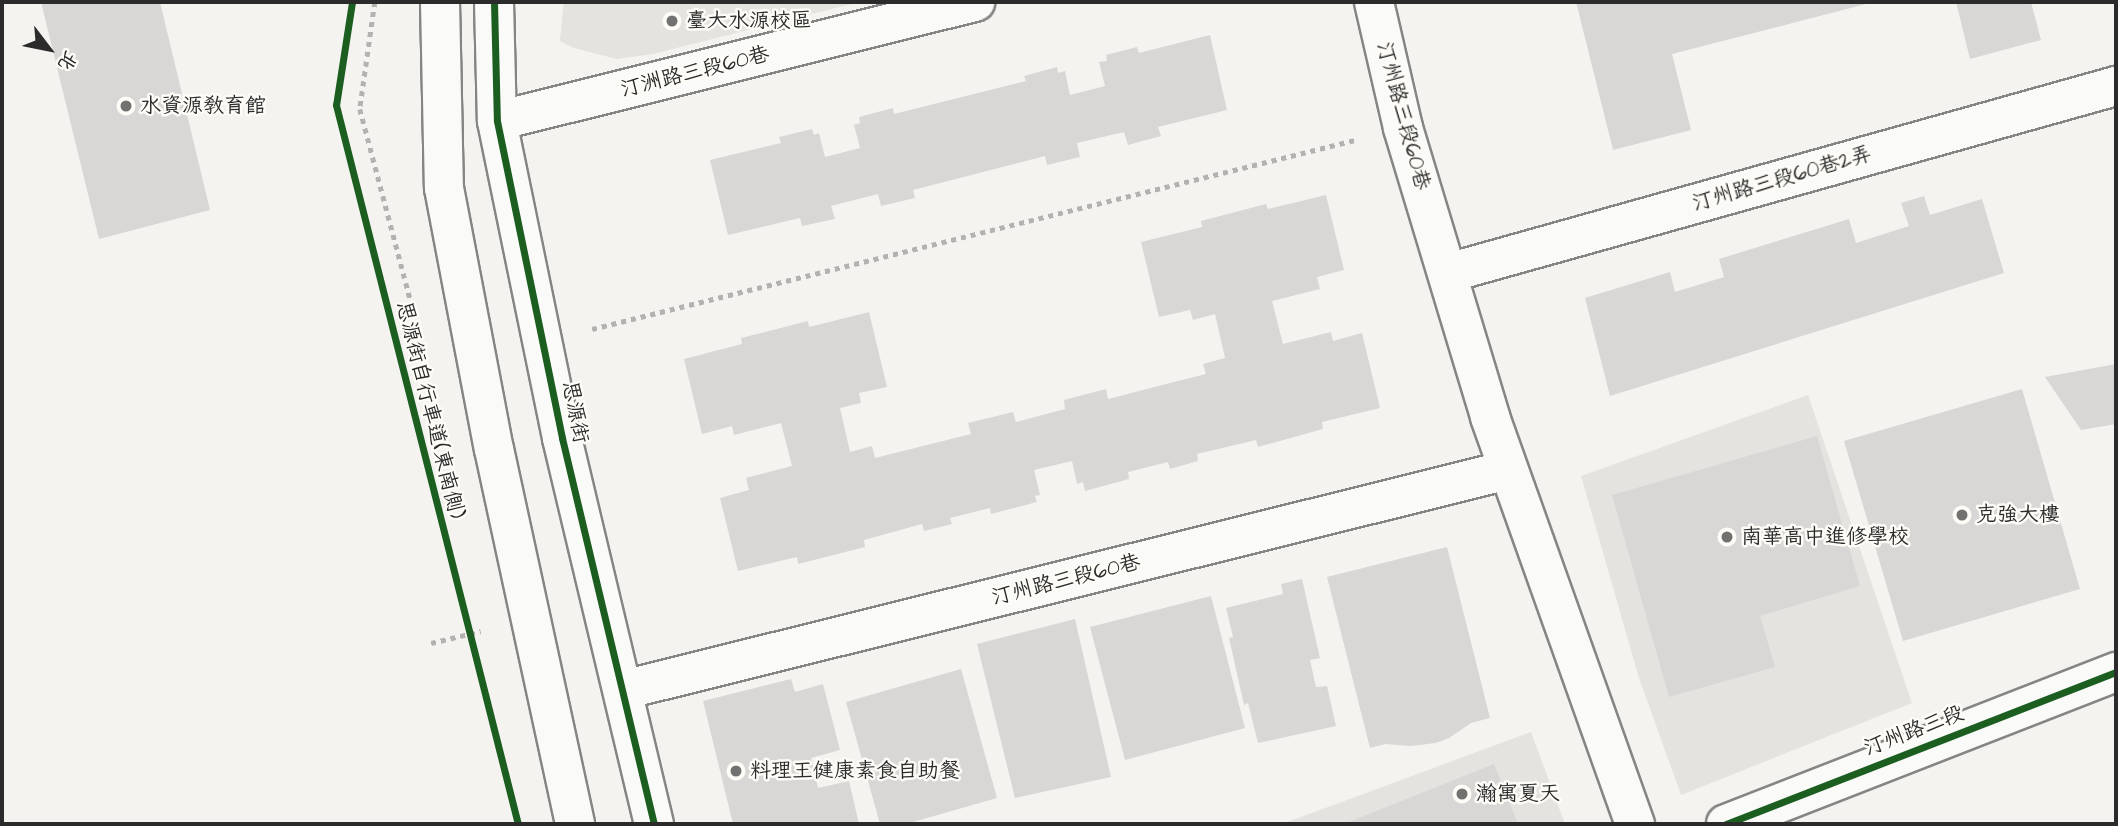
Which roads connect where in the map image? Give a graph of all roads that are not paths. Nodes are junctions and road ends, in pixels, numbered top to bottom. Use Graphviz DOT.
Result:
graph roads {
  1 [pos="440,2"];
  2 [pos="494,2"];
  3 [pos="975,2"];
  4 [pos="1374,2"];
  5 [pos="2116,86"];
  6 [pos="498,121"];
  7 [pos="1448,273"];
  8 [pos="1508,470"];
  9 [pos="2116,672"];
  10 [pos="623,691"];
  11 [pos="575,824"];
  12 [pos="654,824"];
  13 [pos="1635,824"];
  14 [pos="1726,824"];
  1 -- 11 [label="street"];
  2 -- 6 [label="street, 思源街"];
  3 -- 6 [label="street, 汀洲路三段60巷"];
  4 -- 7 [label="street, 汀州路三段60巷"];
  5 -- 7 [label="street, 汀州路三段60巷2弄"];
  6 -- 10 [label="street, 思源街"];
  7 -- 8 [label="street, 汀州路三段60巷"];
  8 -- 10 [label="street, 汀州路三段60巷"];
  8 -- 13 [label="street, 汀州路三段60巷"];
  9 -- 14 [label="street, 汀州路三段"];
  10 -- 12 [label="street, 思源街"];
}
